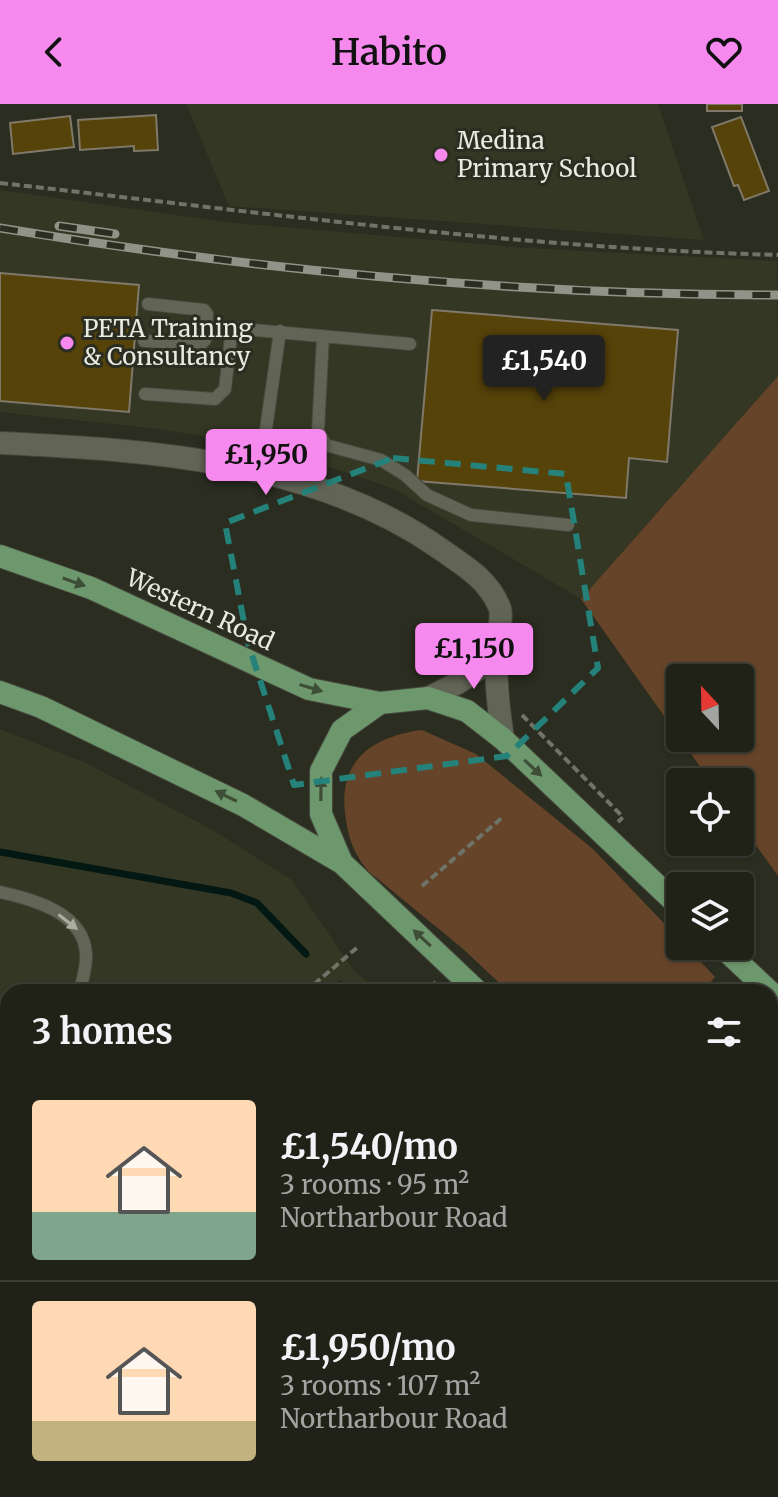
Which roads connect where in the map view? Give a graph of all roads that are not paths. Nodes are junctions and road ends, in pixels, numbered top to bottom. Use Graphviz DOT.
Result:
graph roads {
  1 [pos="148,304"];
  2 [pos="206,327"];
  3 [pos="232,328"];
  4 [pos="280,331"];
  5 [pos="323,336"];
  6 [pos="144,341"];
  7 [pos="410,344"];
  8 [pos="145,394"];
  9 [pos="0,443"];
  10 [pos="260,471"];
  11 [pos="568,525"];
  12 [pos="0,556"];
  13 [pos="497,640"];
  14 [pos="0,692"];
  15 [pos="428,698"];
  16 [pos="380,703"];
  17 [pos="503,739"];
  18 [pos="342,863"];
  19 [pos="0,892"];
  20 [pos="666,894"];
  21 [pos="736,960"];
  22 [pos="82,984"];
  23 [pos="470,984"];
  24 [pos="761,984"];
  1 -- 2 [label="lane"];
  2 -- 3 [label="lane"];
  2 -- 6 [label="lane"];
  3 -- 4 [label="lane"];
  3 -- 8 [label="lane"];
  4 -- 5 [label="lane"];
  4 -- 10 [label="lane"];
  5 -- 7 [label="lane"];
  5 -- 11 [label="lane"];
  9 -- 10 [label="street"];
  10 -- 13 [label="street"];
  12 -- 16 [label="main road, Western Road, one-way"];
  13 -- 15 [label="street"];
  13 -- 17 [label="street"];
  18 -- 14 [label="main road, one-way"];
  15 -- 16 [label="main road"];
  15 -- 17 [label="main road"];
  18 -- 16 [label="main road, one-way"];
  17 -- 20 [label="main road, one-way"];
  23 -- 18 [label="main road, one-way"];
  19 -- 22 [label="lane, one-way"];
  21 -- 24 [label="main road"];
}
